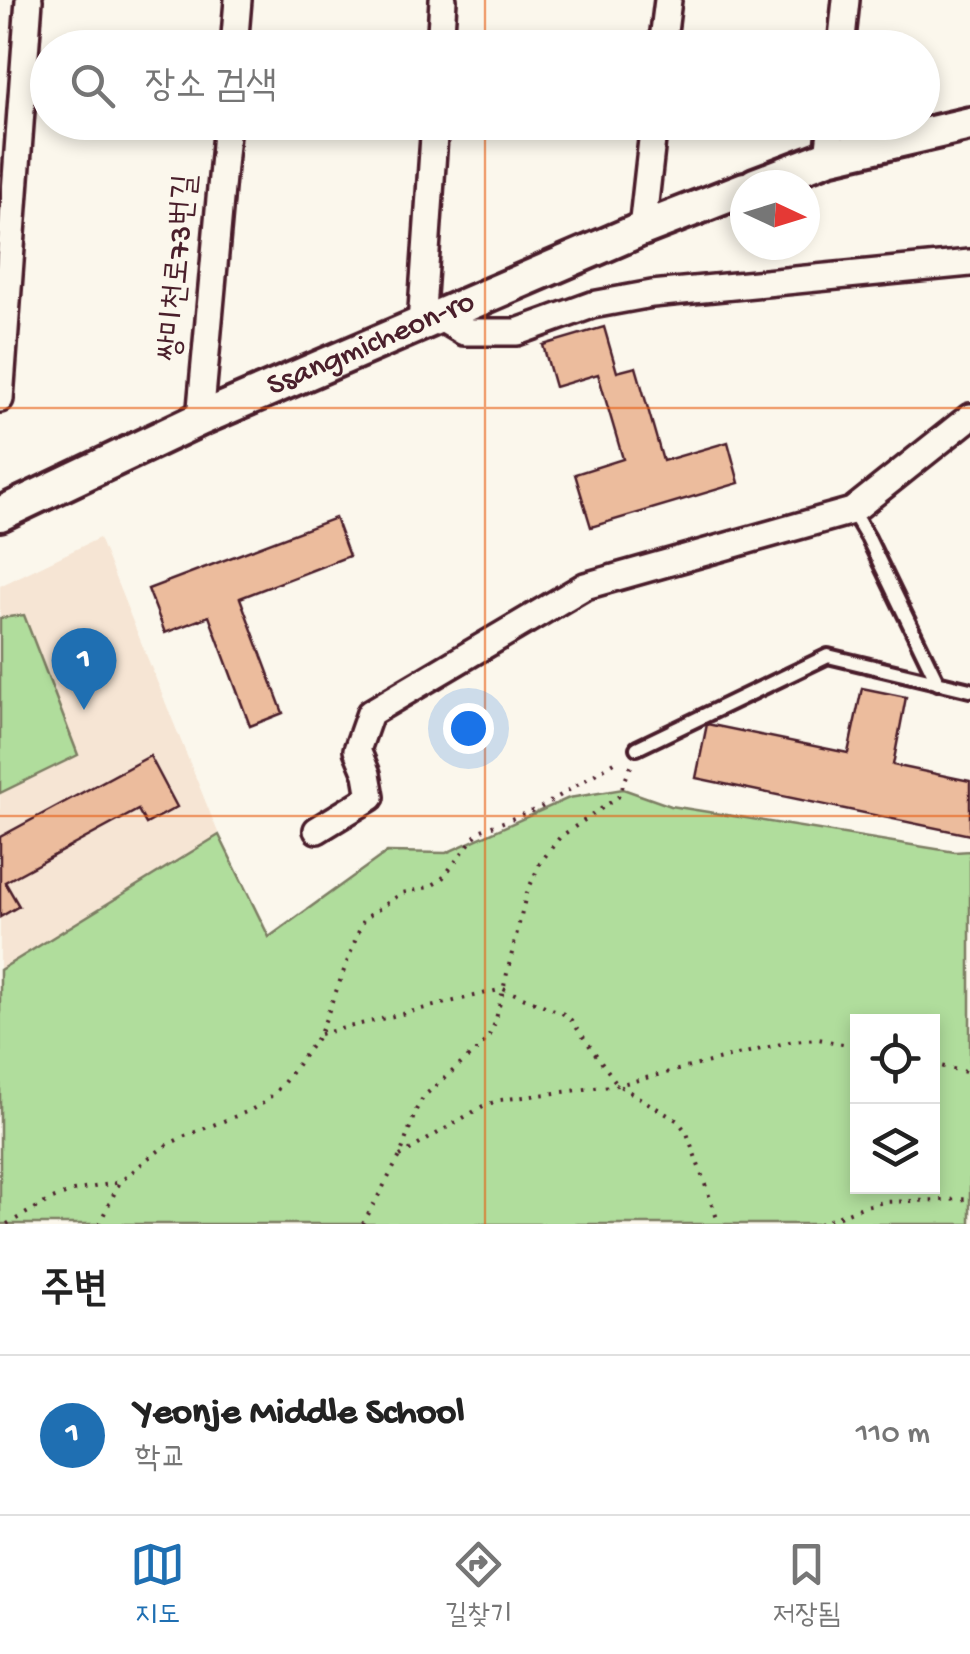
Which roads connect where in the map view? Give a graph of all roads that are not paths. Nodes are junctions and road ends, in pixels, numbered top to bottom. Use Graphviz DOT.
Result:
graph roads {
  1 [pos="29,0"];
  2 [pos="238,0"];
  3 [pos="443,0"];
  4 [pos="668,0"];
  5 [pos="846,0"];
  6 [pos="236,30"];
  7 [pos="441,30"];
  8 [pos="664,30"];
  9 [pos="843,30"];
  10 [pos="970,124"];
  11 [pos="940,131"];
  12 [pos="224,140"];
  13 [pos="435,140"];
  14 [pos="652,140"];
  15 [pos="830,140"];
  16 [pos="901,140"];
  17 [pos="828,157"];
  18 [pos="794,170"];
  19 [pos="730,195"];
  20 [pos="642,229"];
  21 [pos="970,263"];
  22 [pos="430,321"];
  23 [pos="0,399"];
  24 [pos="970,418"];
  25 [pos="200,419"];
  26 [pos="852,511"];
  27 [pos="0,514"];
  28 [pos="938,683"];
  29 [pos="970,690"];
  30 [pos="637,748"];
  31 [pos="317,830"];
  1 -- 23 [label="street"];
  2 -- 6 [label="street"];
  3 -- 7 [label="street"];
  4 -- 8 [label="street"];
  5 -- 9 [label="street"];
  10 -- 11 [label="street"];
  12 -- 25 [label="street, 쌍미천로73번길"];
  13 -- 22 [label="street"];
  14 -- 20 [label="street"];
  15 -- 17 [label="street"];
  16 -- 17 [label="street"];
  17 -- 18 [label="street"];
  19 -- 20 [label="street, Ssangmicheon-ro"];
  20 -- 22 [label="street, Ssangmicheon-ro"];
  21 -- 22 [label="street"];
  22 -- 25 [label="street, Ssangmicheon-ro"];
  24 -- 26 [label="street"];
  25 -- 27 [label="street, Ssangmicheon-ro"];
  26 -- 28 [label="lane"];
  26 -- 31 [label="street"];
  28 -- 29 [label="lane"];
  28 -- 30 [label="lane"];
}
